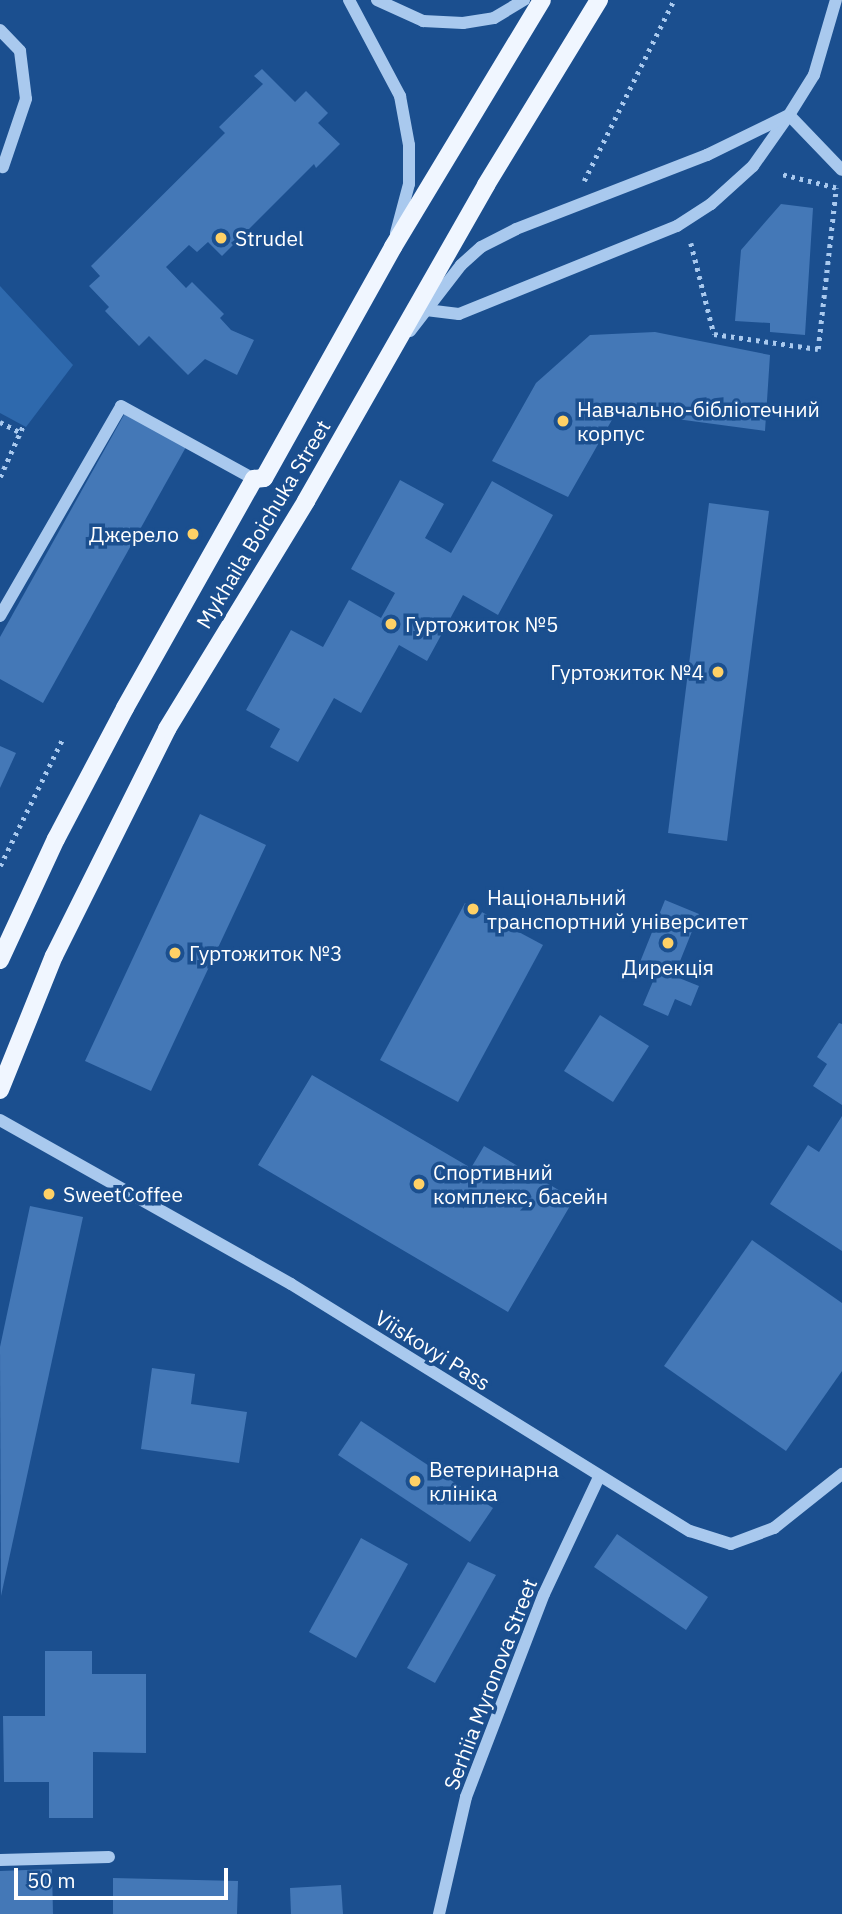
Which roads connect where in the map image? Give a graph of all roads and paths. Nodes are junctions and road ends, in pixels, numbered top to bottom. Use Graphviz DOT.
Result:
graph roads {
  1 [pos="349,0"];
  2 [pos="377,0"];
  3 [pos="524,0"];
  4 [pos="542,0"];
  5 [pos="599,0"];
  6 [pos="674,0"];
  7 [pos="836,0"];
  8 [pos="0,30"];
  9 [pos="789,115"];
  10 [pos="3,167"];
  11 [pos="842,170"];
  12 [pos="779,174"];
  13 [pos="566,212"];
  14 [pos="691,243"];
  15 [pos="393,247"];
  16 [pos="426,310"];
  17 [pos="374,378"];
  18 [pos="0,422"];
  19 [pos="23,426"];
  20 [pos="20,432"];
  21 [pos="0,477"];
  22 [pos="254,479"];
  23 [pos="0,616"];
  24 [pos="62,740"];
  25 [pos="0,866"];
  26 [pos="0,960"];
  27 [pos="0,1090"];
  28 [pos="0,1120"];
  29 [pos="842,1474"];
  30 [pos="599,1477"];
  31 [pos="109,1857"];
  32 [pos="0,1860"];
  33 [pos="439,1914"];
  1 -- 15 [label="street"];
  2 -- 3 [label="street"];
  4 -- 15 [label="main road, Mykhaila Boichuka Street"];
  5 -- 17 [label="main road, Mykhaila Boichuka Street"];
  6 -- 13 [label="path"];
  7 -- 9 [label="street"];
  8 -- 10 [label="street"];
  9 -- 11 [label="street"];
  9 -- 13 [label="street"];
  9 -- 16 [label="street"];
  12 -- 14 [label="path"];
  13 -- 16 [label="street"];
  15 -- 22 [label="main road, Mykhaila Boichuka Street"];
  16 -- 17 [label="street"];
  17 -- 27 [label="main road, Mykhaila Boichuka Street"];
  18 -- 20 [label="path"];
  19 -- 20 [label="path"];
  20 -- 21 [label="path"];
  22 -- 23 [label="street"];
  22 -- 26 [label="main road, Mykhaila Boichuka Street"];
  24 -- 25 [label="path"];
  28 -- 30 [label="street, Viiskovyi Pass"];
  29 -- 30 [label="street, Viiskovyi Pass"];
  30 -- 33 [label="street, Serhiia Myronova Street"];
  31 -- 32 [label="street"];
}
